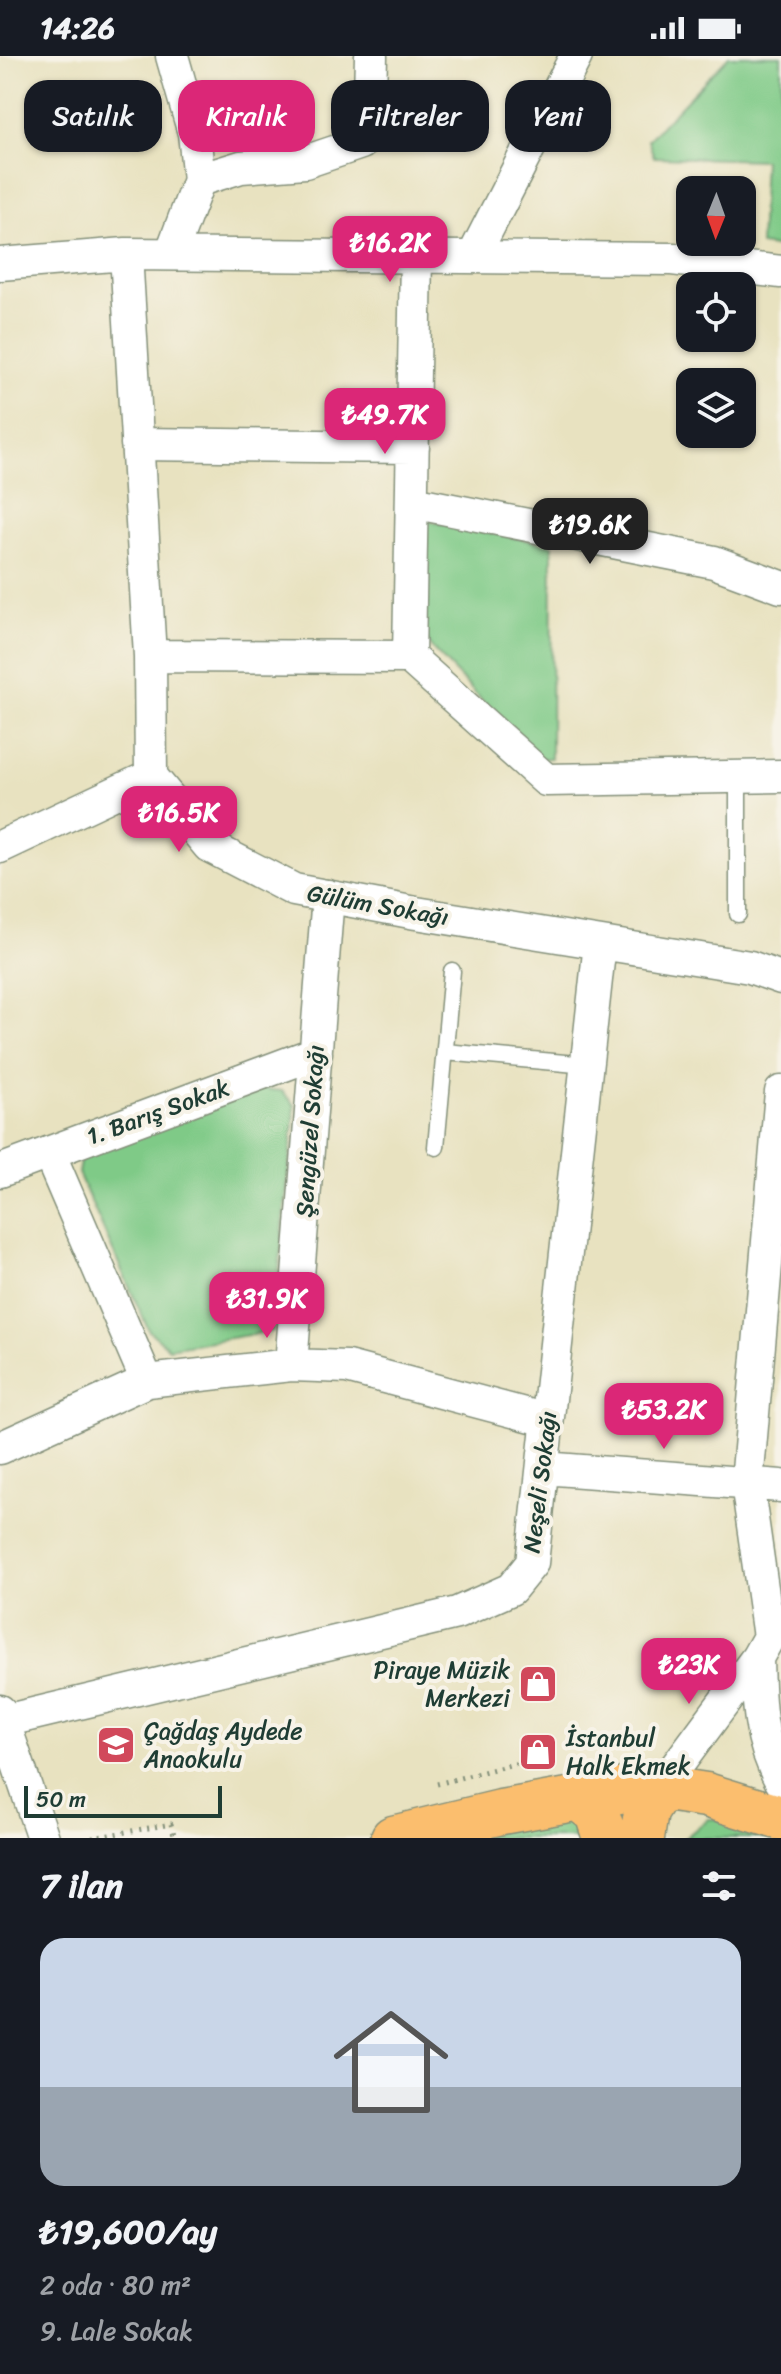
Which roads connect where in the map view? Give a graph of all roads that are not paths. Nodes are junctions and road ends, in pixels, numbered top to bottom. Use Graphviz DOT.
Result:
graph roads {
  1 [pos="172,56"];
  2 [pos="371,56"];
  3 [pos="576,56"];
  4 [pos="199,180"];
  5 [pos="126,254"];
  6 [pos="171,254"];
  7 [pos="416,256"];
  8 [pos="473,257"];
  9 [pos="0,264"];
  10 [pos="781,272"];
  11 [pos="137,444"];
  12 [pos="413,447"];
  13 [pos="412,502"];
  14 [pos="781,587"];
  15 [pos="150,656"];
  16 [pos="409,657"];
  17 [pos="151,776"];
  18 [pos="781,776"];
  19 [pos="738,777"];
  20 [pos="0,847"];
  21 [pos="328,896"];
  22 [pos="738,914"];
  23 [pos="600,943"];
  24 [pos="452,971"];
  25 [pos="781,978"];
  26 [pos="445,1052"];
  27 [pos="316,1053"];
  28 [pos="587,1065"];
  29 [pos="781,1092"];
  30 [pos="436,1147"];
  31 [pos="49,1153"];
  32 [pos="0,1171"];
  33 [pos="291,1365"];
  34 [pos="147,1381"];
  35 [pos="547,1420"];
  36 [pos="0,1448"];
  37 [pos="543,1468"];
  38 [pos="747,1483"];
  39 [pos="781,1486"];
  40 [pos="769,1637"];
  41 [pos="2,1716"];
  42 [pos="781,1781"];
  43 [pos="662,1786"];
  44 [pos="577,1797"];
  45 [pos="781,1818"];
  46 [pos="43,1838"];
  47 [pos="393,1838"];
  48 [pos="605,1838"];
  49 [pos="642,1838"];
  1 -- 4 [label="street"];
  2 -- 4 [label="street"];
  3 -- 8 [label="street"];
  4 -- 6 [label="street"];
  5 -- 6 [label="street"];
  5 -- 9 [label="street"];
  5 -- 11 [label="street"];
  6 -- 7 [label="street"];
  7 -- 8 [label="street"];
  7 -- 12 [label="street"];
  8 -- 10 [label="street"];
  11 -- 12 [label="street"];
  11 -- 15 [label="street"];
  12 -- 13 [label="street"];
  13 -- 14 [label="street"];
  13 -- 16 [label="street"];
  15 -- 16 [label="street"];
  15 -- 17 [label="street"];
  16 -- 19 [label="street"];
  17 -- 20 [label="street"];
  17 -- 21 [label="street, Gülüm Sokağı"];
  18 -- 19 [label="street"];
  19 -- 22 [label="lane"];
  21 -- 23 [label="street, Gülüm Sokağı"];
  21 -- 27 [label="street, Şengüzel Sokağı"];
  23 -- 25 [label="street, Gülüm Sokağı"];
  23 -- 28 [label="street, Neşeli Sokağı"];
  24 -- 26 [label="lane"];
  26 -- 28 [label="lane"];
  26 -- 30 [label="lane"];
  27 -- 31 [label="street, 1. Barış Sokak"];
  27 -- 33 [label="street, Şengüzel Sokağı"];
  28 -- 35 [label="street, Neşeli Sokağı"];
  29 -- 38 [label="street"];
  31 -- 32 [label="street, 1. Barış Sokak"];
  31 -- 34 [label="street"];
  33 -- 34 [label="street"];
  33 -- 35 [label="street"];
  34 -- 36 [label="street"];
  35 -- 37 [label="street, Neşeli Sokağı"];
  37 -- 38 [label="street"];
  37 -- 41 [label="street, Neşeli Sokağı"];
  38 -- 39 [label="street"];
  38 -- 40 [label="street"];
  40 -- 42 [label="street"];
  40 -- 43 [label="street"];
  41 -- 46 [label="street"];
  43 -- 44 [label="main road"];
  43 -- 45 [label="main road"];
  43 -- 49 [label="main road"];
  44 -- 47 [label="main road"];
  44 -- 48 [label="main road"];
}
